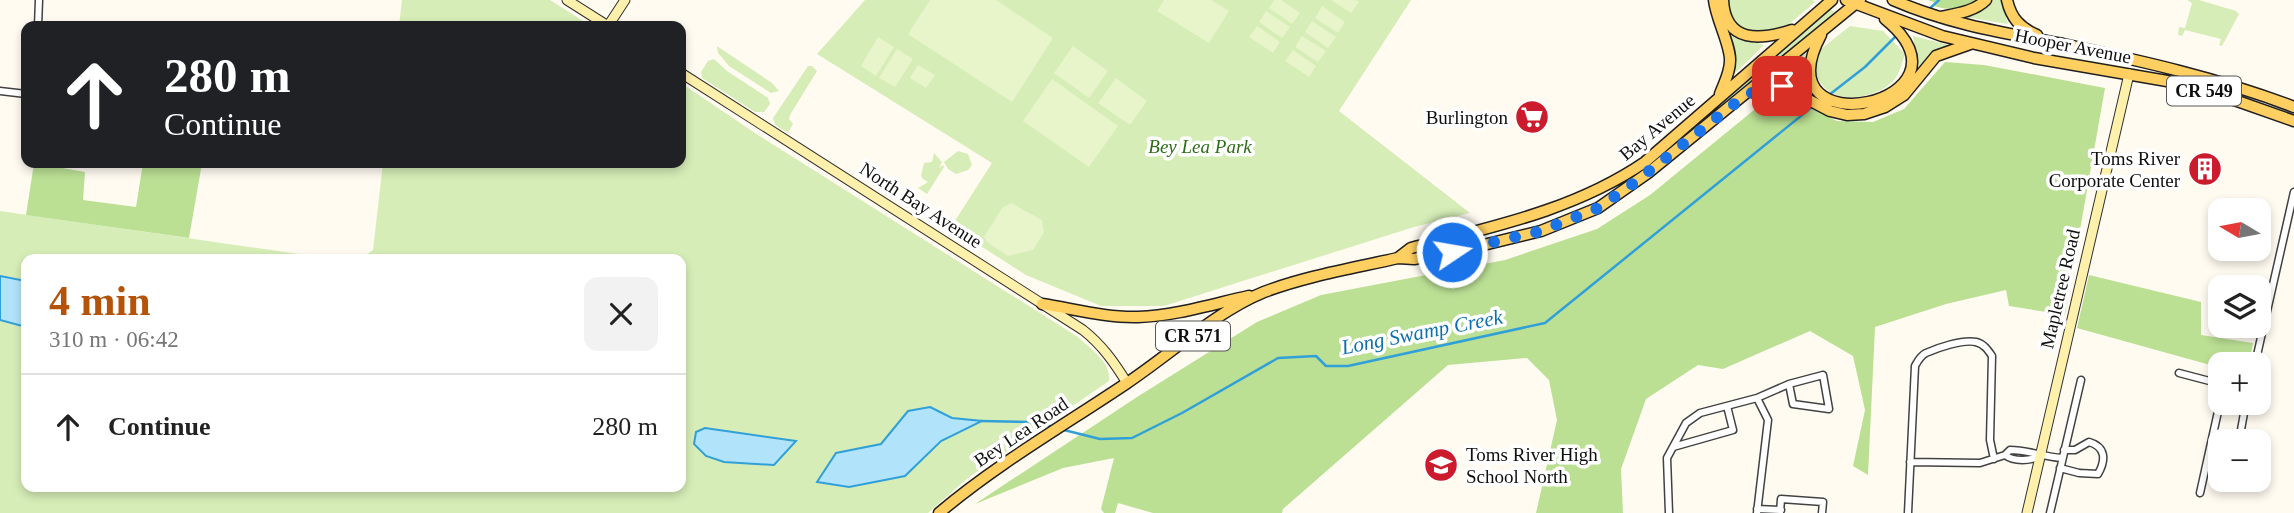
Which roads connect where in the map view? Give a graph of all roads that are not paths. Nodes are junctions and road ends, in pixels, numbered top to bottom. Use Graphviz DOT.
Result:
graph roads {
  1 [pos="39,0"];
  2 [pos="567,0"];
  3 [pos="625,0"];
  4 [pos="1714,0"];
  5 [pos="1723,0"];
  6 [pos="1832,0"];
  7 [pos="1893,0"];
  8 [pos="1986,0"];
  9 [pos="2007,0"];
  10 [pos="1854,1"];
  11 [pos="1936,17"];
  12 [pos="37,21"];
  13 [pos="600,21"];
  14 [pos="611,21"];
  15 [pos="1798,28"];
  16 [pos="1824,29"];
  17 [pos="1905,29"];
  18 [pos="1973,43"];
  19 [pos="2059,44"];
  20 [pos="2129,74"];
  21 [pos="686,76"];
  22 [pos="0,91"];
  23 [pos="21,93"];
  24 [pos="1747,94"];
  25 [pos="1718,98"];
  26 [pos="1821,100"];
  27 [pos="2294,107"];
  28 [pos="2294,121"];
  29 [pos="2294,192"];
  30 [pos="1398,258"];
  31 [pos="1262,293"];
  32 [pos="1042,303"];
  33 [pos="2258,352"];
  34 [pos="2179,373"];
  35 [pos="2081,380"];
  36 [pos="2208,381"];
  37 [pos="1127,383"];
  38 [pos="1789,384"];
  39 [pos="1757,398"];
  40 [pos="1727,406"];
  41 [pos="2217,415"];
  42 [pos="1673,447"];
  43 [pos="2063,454"];
  44 [pos="2040,456"];
  45 [pos="1994,459"];
  46 [pos="1910,462"];
  47 [pos="2060,468"];
  48 [pos="2200,493"];
  49 [pos="1757,511"];
  50 [pos="1781,512"];
  51 [pos="939,513"];
  52 [pos="1669,513"];
  53 [pos="1822,513"];
  54 [pos="1908,513"];
  55 [pos="2027,513"];
  56 [pos="2050,513"];
  1 -- 12 [label="street"];
  2 -- 13 [label="street"];
  3 -- 14 [label="street"];
  4 -- 25 [label="main road"];
  5 -- 15 [label="main road"];
  6 -- 15 [label="main road, Bay Avenue / CR 571"];
  7 -- 11 [label="main road, Hooper Avenue / CR 549"];
  8 -- 11 [label="main road"];
  9 -- 19 [label="main road"];
  10 -- 16 [label="main road, Bay Avenue / CR 571"];
  10 -- 17 [label="main road"];
  11 -- 19 [label="main road, Hooper Avenue / CR 549"];
  15 -- 25 [label="main road, Bay Avenue / CR 571"];
  16 -- 24 [label="main road, Bay Avenue / CR 571"];
  16 -- 26 [label="main road"];
  17 -- 18 [label="main road, Hooper Avenue / CR 549"];
  17 -- 26 [label="main road"];
  18 -- 20 [label="main road, Hooper Avenue / CR 549"];
  18 -- 26 [label="main road"];
  19 -- 27 [label="main road, Hooper Avenue / CR 549"];
  20 -- 28 [label="main road, Hooper Avenue / CR 549"];
  20 -- 44 [label="street, Mapletree Road"];
  21 -- 32 [label="street, North Bay Avenue"];
  22 -- 23 [label="street"];
  24 -- 26 [label="main road"];
  24 -- 30 [label="main road, Bay Avenue / CR 571"];
  25 -- 30 [label="main road, Bay Avenue / CR 571"];
  29 -- 33 [label="street"];
  30 -- 31 [label="main road, Bay Avenue / CR 571"];
  31 -- 32 [label="main road"];
  31 -- 37 [label="main road, Bay Avenue / CR 571"];
  32 -- 37 [label="street, North Bay Avenue"];
  34 -- 36 [label="street"];
  35 -- 43 [label="street"];
  37 -- 51 [label="main road, Bey Lea Road / CR 571"];
  38 -- 38 [label="street"];
  38 -- 39 [label="street"];
  39 -- 40 [label="street"];
  39 -- 49 [label="street"];
  40 -- 42 [label="street"];
  40 -- 42 [label="street"];
  41 -- 48 [label="street"];
  42 -- 52 [label="street"];
  43 -- 44 [label="street"];
  43 -- 47 [label="street"];
  43 -- 47 [label="street"];
  44 -- 45 [label="street"];
  44 -- 55 [label="street, Mapletree Road"];
  45 -- 46 [label="street"];
  45 -- 46 [label="street"];
  46 -- 54 [label="street"];
  47 -- 56 [label="street"];
  49 -- 50 [label="street"];
  50 -- 53 [label="street"];
}
